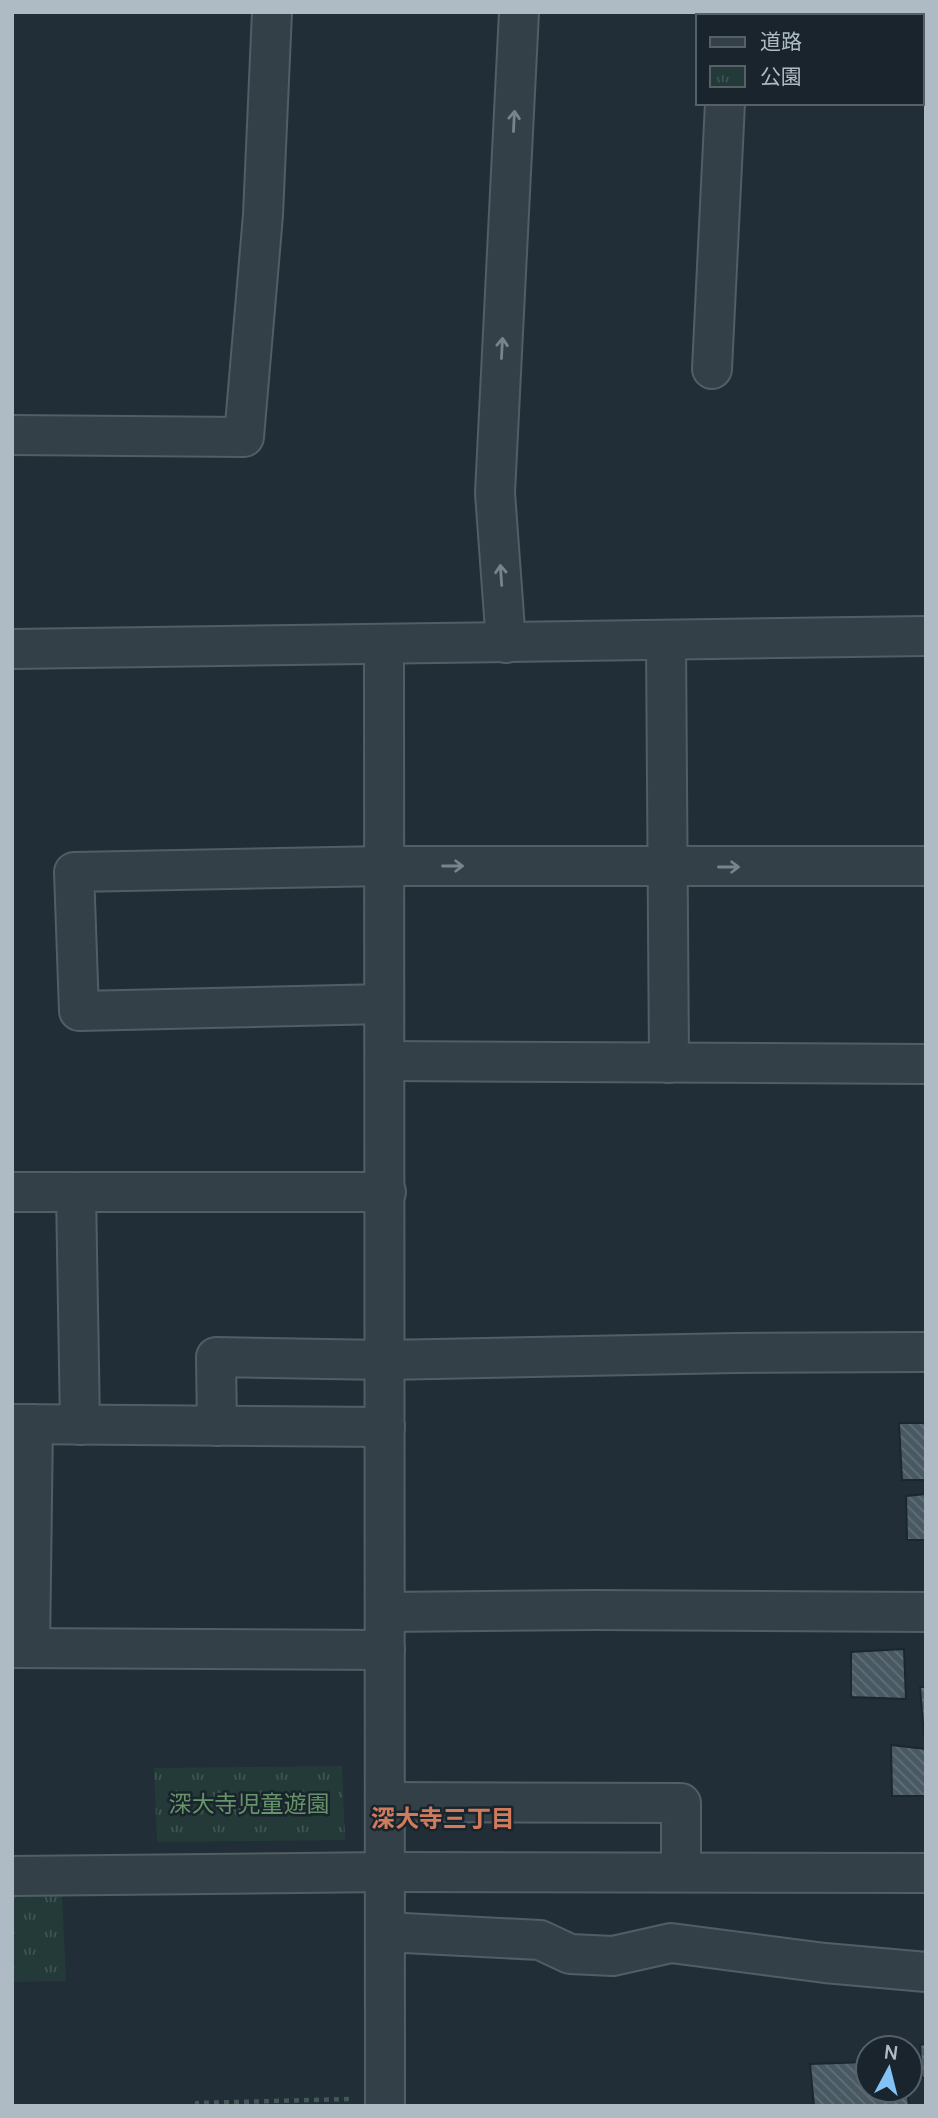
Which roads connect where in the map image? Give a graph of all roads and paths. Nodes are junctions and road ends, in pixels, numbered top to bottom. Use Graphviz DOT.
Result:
graph roads {
  1 [pos="272,12"];
  2 [pos="519,12"];
  3 [pos="724,105"];
  4 [pos="712,369"];
  5 [pos="12,435"];
  6 [pos="926,636"];
  7 [pos="666,641"];
  8 [pos="506,643"];
  9 [pos="384,645"];
  10 [pos="12,649"];
  11 [pos="384,866"];
  12 [pos="926,866"];
  13 [pos="669,867"];
  14 [pos="384,1004"];
  15 [pos="385,1061"];
  16 [pos="669,1063"];
  17 [pos="926,1064"];
  18 [pos="12,1192"];
  19 [pos="76,1192"];
  20 [pos="386,1192"];
  21 [pos="926,1352"];
  22 [pos="385,1360"];
  23 [pos="22,1424"];
  24 [pos="80,1425"];
  25 [pos="216,1426"];
  26 [pos="384,1427"];
  27 [pos="385,1612"];
  28 [pos="926,1612"];
  29 [pos="21,1648"];
  30 [pos="385,1650"];
  31 [pos="385,1802"];
  32 [pos="385,1872"];
  33 [pos="681,1872"];
  34 [pos="926,1873"];
  35 [pos="12,1876"];
  36 [pos="385,1932"];
  37 [pos="926,1972"];
  38 [pos="385,2102"];
  39 [pos="197,2106"];
  1 -- 5 [label="street"];
  8 -- 2 [label="street, one-way"];
  3 -- 4 [label="street"];
  6 -- 7 [label="street"];
  7 -- 8 [label="street"];
  7 -- 13 [label="street"];
  8 -- 9 [label="street"];
  9 -- 10 [label="street"];
  9 -- 11 [label="street"];
  11 -- 13 [label="street, one-way"];
  11 -- 14 [label="street"];
  11 -- 14 [label="street"];
  13 -- 12 [label="street, one-way"];
  13 -- 16 [label="street"];
  14 -- 15 [label="street"];
  15 -- 16 [label="street"];
  15 -- 20 [label="street"];
  16 -- 17 [label="street"];
  18 -- 19 [label="street"];
  19 -- 20 [label="street"];
  19 -- 24 [label="street"];
  20 -- 22 [label="street"];
  21 -- 22 [label="street"];
  22 -- 25 [label="street"];
  22 -- 26 [label="street"];
  23 -- 24 [label="street"];
  23 -- 29 [label="street"];
  24 -- 25 [label="street"];
  25 -- 26 [label="street"];
  26 -- 27 [label="street"];
  27 -- 28 [label="street"];
  27 -- 30 [label="street"];
  29 -- 30 [label="street"];
  30 -- 31 [label="street"];
  31 -- 32 [label="street"];
  31 -- 33 [label="street"];
  32 -- 33 [label="street"];
  32 -- 35 [label="street"];
  32 -- 36 [label="street"];
  33 -- 34 [label="street"];
  36 -- 37 [label="street"];
  36 -- 38 [label="street"];
  38 -- 39 [label="path"];
}
